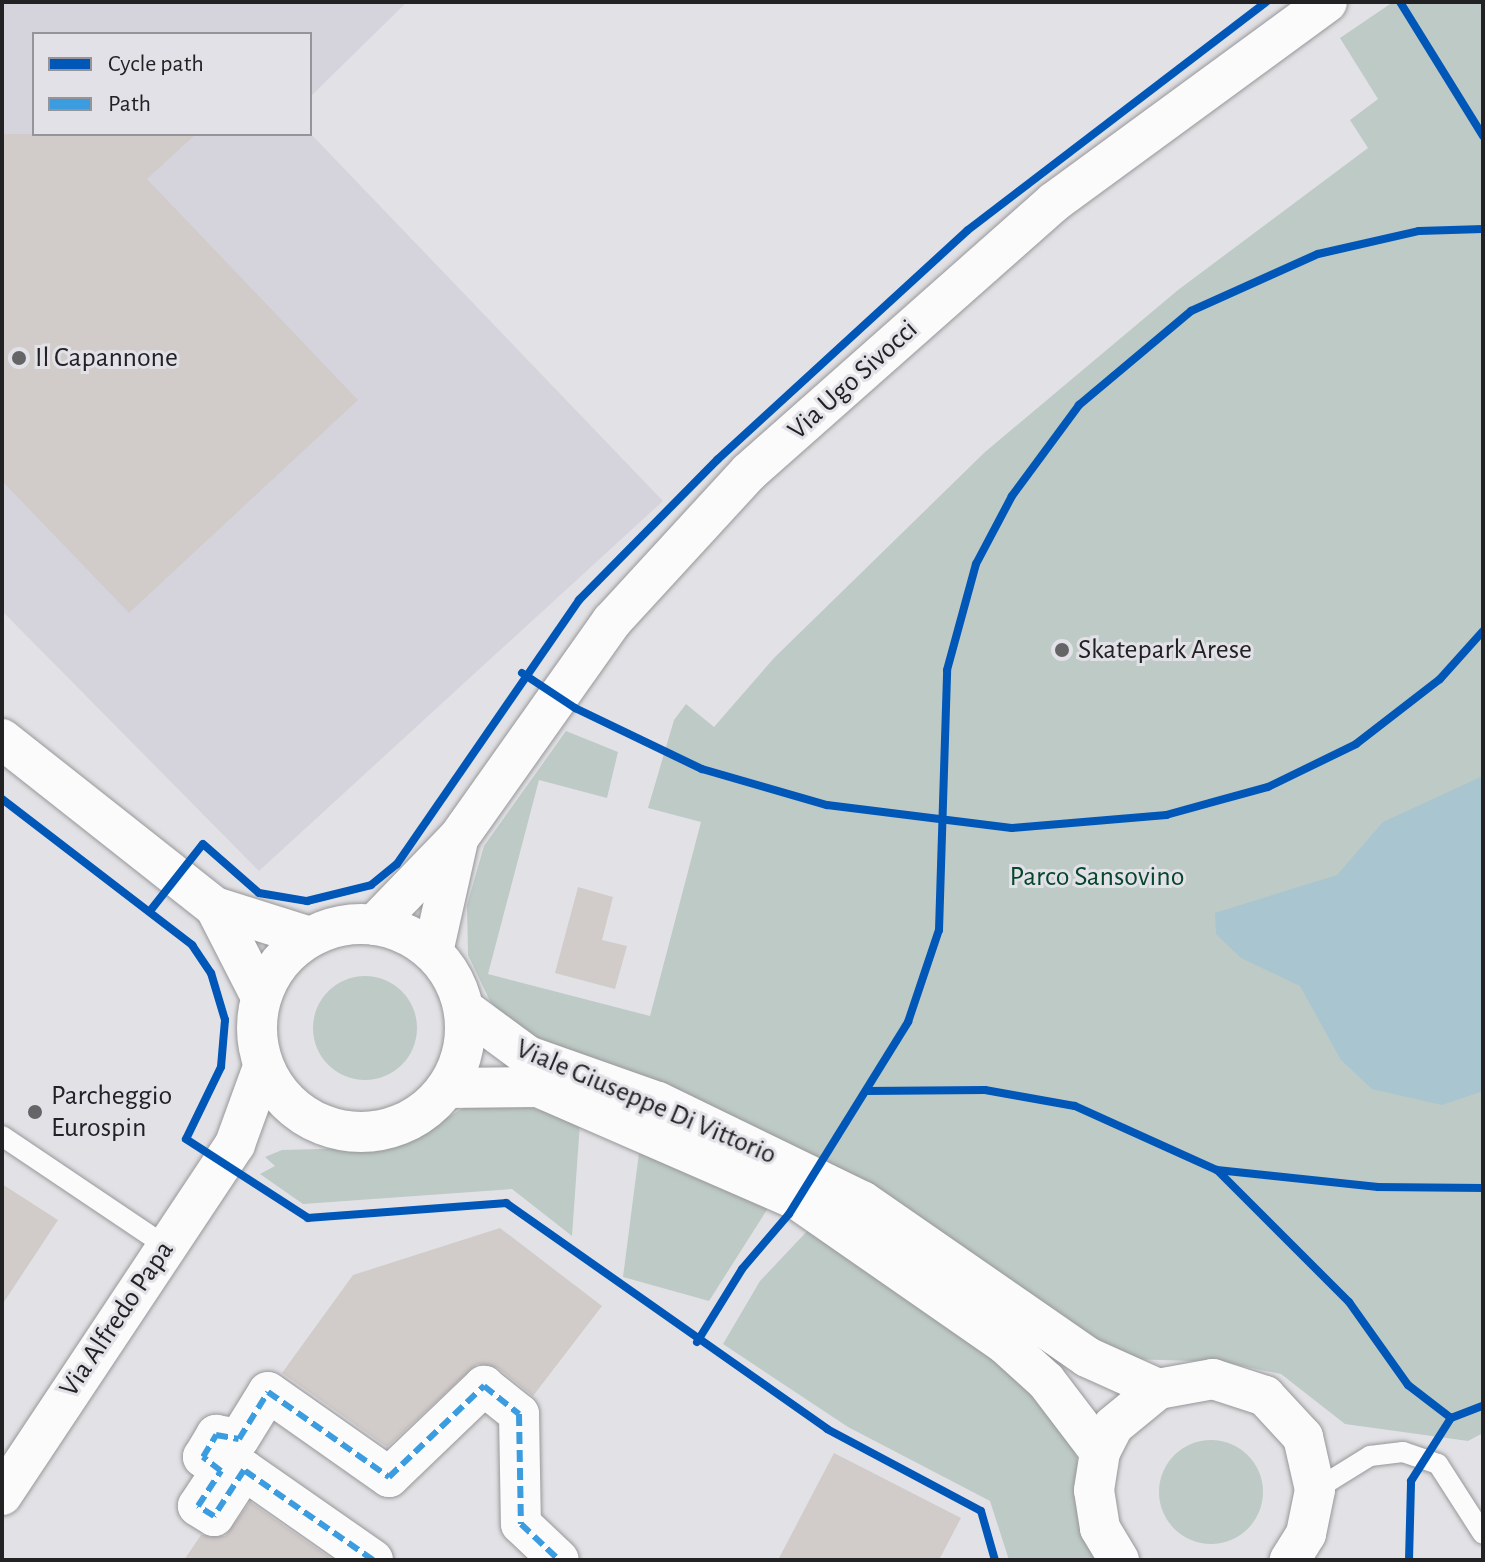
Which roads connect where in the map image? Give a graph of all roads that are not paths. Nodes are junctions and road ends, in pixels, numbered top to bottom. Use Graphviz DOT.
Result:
graph roads {
  1 [pos="1327,2"];
  2 [pos="2,739"];
  3 [pos="459,837"];
  4 [pos="215,907"];
  5 [pos="374,925"];
  6 [pos="310,937"];
  7 [pos="433,952"];
  8 [pos="261,997"];
  9 [pos="464,1009"];
  10 [pos="263,1067"];
  11 [pos="447,1088"];
  12 [pos="304,1118"];
  13 [pos="2,1136"];
  14 [pos="235,1144"];
  15 [pos="166,1246"];
  16 [pos="1158,1389"];
  17 [pos="1100,1452"];
  18 [pos="1315,1490"];
  19 [pos="2,1495"];
  20 [pos="1483,1534"];
  21 [pos="1303,1551"];
  22 [pos="373,1560"];
  23 [pos="559,1560"];
  24 [pos="1119,1560"];
  1 -- 3 [label="street, Via Ugo Sivocci"];
  2 -- 4 [label="street"];
  3 -- 5 [label="street, Via Ugo Sivocci"];
  3 -- 7 [label="street, Via Ugo Sivocci"];
  4 -- 6 [label="street"];
  4 -- 8 [label="street"];
  5 -- 6 [label="street"];
  5 -- 7 [label="street"];
  6 -- 8 [label="street"];
  7 -- 9 [label="street"];
  8 -- 10 [label="street"];
  9 -- 11 [label="street"];
  9 -- 16 [label="street, Viale Giuseppe Di Vittorio"];
  10 -- 12 [label="street"];
  10 -- 14 [label="street, Via Alfredo Papa"];
  11 -- 12 [label="street"];
  11 -- 17 [label="street, Viale Giuseppe Di Vittorio"];
  12 -- 14 [label="street"];
  13 -- 15 [label="lane"];
  14 -- 15 [label="street, Via Alfredo Papa"];
  15 -- 19 [label="street, Via Alfredo Papa"];
  16 -- 17 [label="street"];
  16 -- 18 [label="street"];
  17 -- 24 [label="street"];
  18 -- 20 [label="lane"];
  18 -- 21 [label="street"];
  22 -- 23 [label="street"];
}
